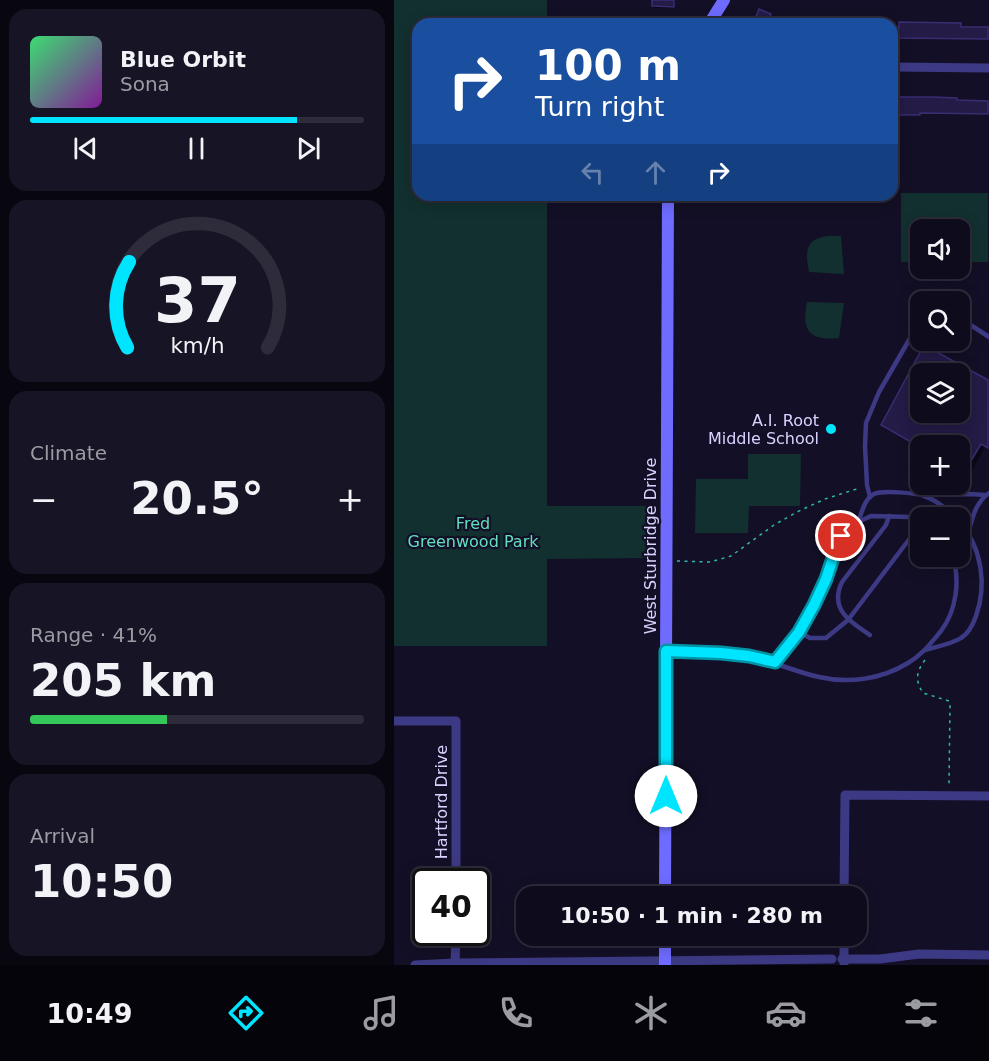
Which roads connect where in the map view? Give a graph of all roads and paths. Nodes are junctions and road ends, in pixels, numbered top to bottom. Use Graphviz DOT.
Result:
graph roads {
  1 [pos="724,0"];
  2 [pos="713,18"];
  3 [pos="898,67"];
  4 [pos="988,68"];
  5 [pos="668,201"];
  6 [pos="970,325"];
  7 [pos="988,337"];
  8 [pos="910,338"];
  9 [pos="867,485"];
  10 [pos="910,494"];
  11 [pos="970,494"];
  12 [pos="987,494"];
  13 [pos="924,495"];
  14 [pos="870,497"];
  15 [pos="945,507"];
  16 [pos="889,516"];
  17 [pos="910,517"];
  18 [pos="858,522"];
  19 [pos="970,528"];
  20 [pos="910,536"];
  21 [pos="970,538"];
  22 [pos="667,561"];
  23 [pos="955,567"];
  24 [pos="847,620"];
  25 [pos="799,632"];
  26 [pos="870,635"];
  27 [pos="926,650"];
  28 [pos="666,651"];
  29 [pos="775,662"];
  30 [pos="394,722"];
  31 [pos="949,796"];
  32 [pos="988,796"];
  33 [pos="456,868"];
  34 [pos="665,886"];
  35 [pos="844,886"];
  36 [pos="456,946"];
  37 [pos="665,946"];
  38 [pos="843,946"];
  39 [pos="988,954"];
  40 [pos="841,961"];
  41 [pos="665,963"];
  42 [pos="455,964"];
  43 [pos="415,965"];
  1 -- 2 [label="street"];
  3 -- 4 [label="street"];
  5 -- 22 [label="street, West Sturbridge Drive"];
  6 -- 7 [label="lane"];
  8 -- 9 [label="lane"];
  9 -- 14 [label="lane"];
  9 -- 22 [label="path"];
  10 -- 14 [label="lane"];
  11 -- 12 [label="lane"];
  12 -- 19 [label="lane"];
  13 -- 15 [label="lane"];
  14 -- 18 [label="lane"];
  16 -- 17 [label="lane"];
  16 -- 18 [label="lane"];
  16 -- 24 [label="lane"];
  18 -- 25 [label="lane"];
  20 -- 24 [label="lane"];
  21 -- 27 [label="lane"];
  22 -- 28 [label="street, West Sturbridge Drive"];
  23 -- 27 [label="lane"];
  24 -- 25 [label="lane"];
  24 -- 26 [label="lane"];
  25 -- 29 [label="lane"];
  27 -- 29 [label="lane"];
  27 -- 31 [label="path"];
  28 -- 29 [label="lane"];
  28 -- 34 [label="street, West Sturbridge Drive"];
  30 -- 33 [label="street, Hartford Drive"];
  31 -- 32 [label="street"];
  31 -- 35 [label="street"];
  36 -- 42 [label="street"];
  37 -- 41 [label="street"];
  38 -- 40 [label="street"];
  39 -- 40 [label="street"];
  40 -- 41 [label="street"];
  41 -- 42 [label="street"];
  42 -- 43 [label="street"];
}
